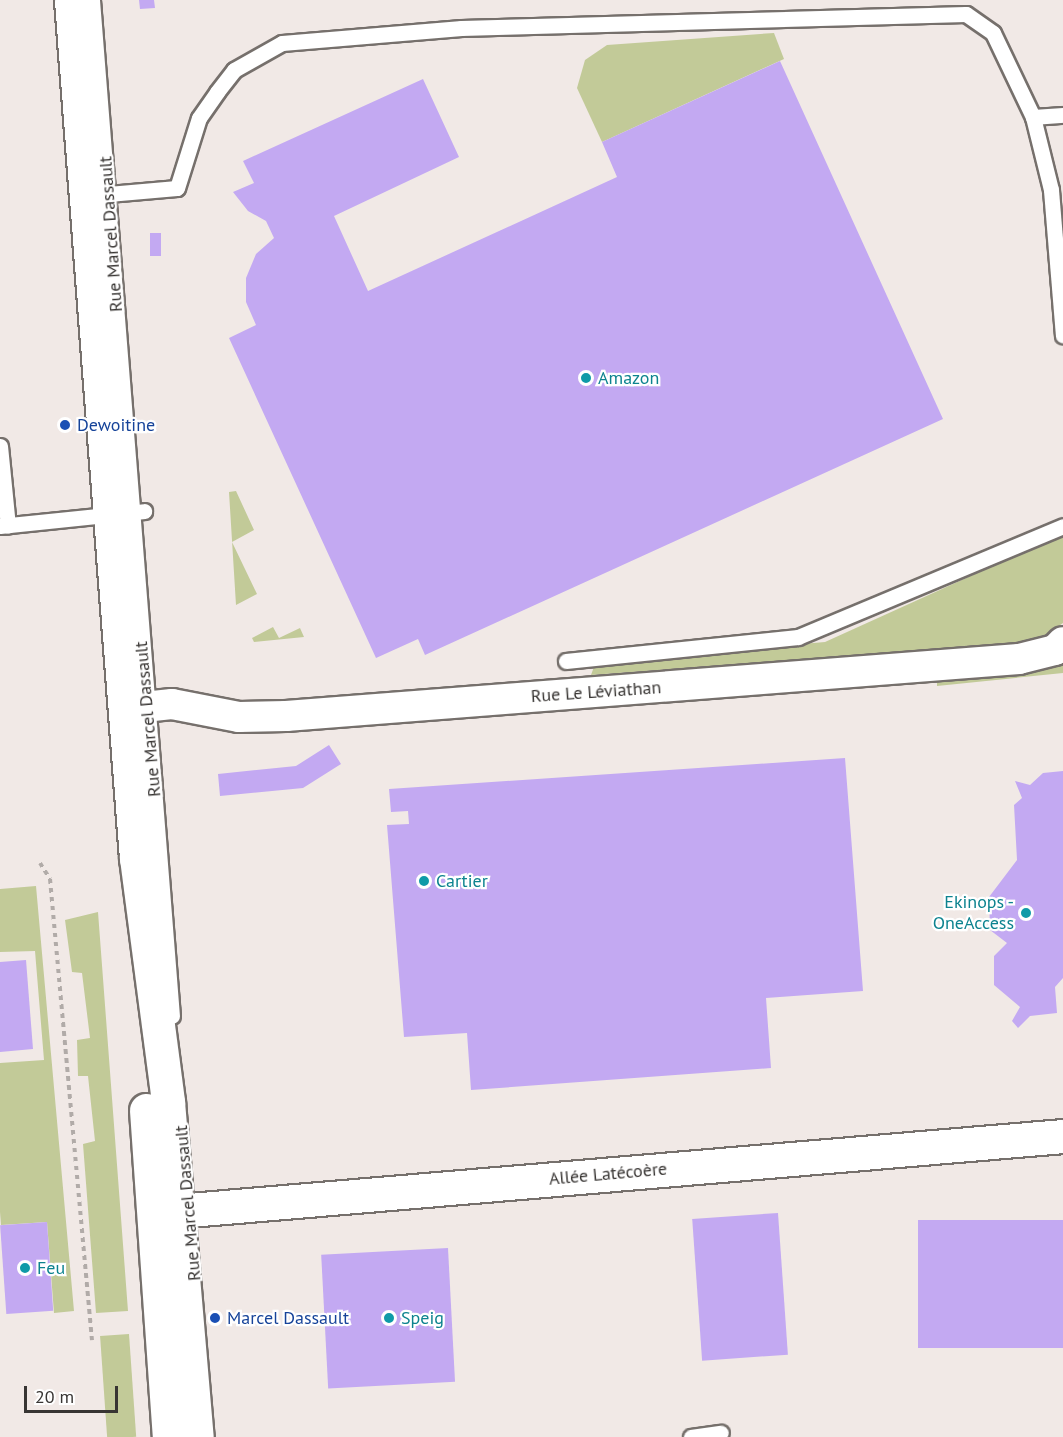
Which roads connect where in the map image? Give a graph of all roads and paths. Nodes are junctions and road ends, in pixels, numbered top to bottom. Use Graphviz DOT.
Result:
graph roads {
  1 [pos="71,0"];
  2 [pos="92,0"];
  3 [pos="1063,115"];
  4 [pos="1033,117"];
  5 [pos="96,195"];
  6 [pos="1063,336"];
  7 [pos="0,446"];
  8 [pos="128,513"];
  9 [pos="4,526"];
  10 [pos="1063,526"];
  11 [pos="1063,642"];
  12 [pos="566,661"];
  13 [pos="136,708"];
  14 [pos="40,863"];
  15 [pos="1063,1136"];
  16 [pos="173,1211"];
  17 [pos="92,1340"];
  18 [pos="721,1433"];
  19 [pos="170,1437"];
  20 [pos="197,1437"];
  21 [pos="208,1437"];
  22 [pos="692,1437"];
  1 -- 5 [label="street, Rue Marcel Dassault"];
  2 -- 5 [label="lane, Rue Marcel Dassault"];
  3 -- 4 [label="lane"];
  4 -- 5 [label="lane"];
  4 -- 6 [label="lane"];
  5 -- 8 [label="street, Rue Marcel Dassault"];
  7 -- 9 [label="lane"];
  8 -- 9 [label="lane"];
  8 -- 13 [label="street, Rue Marcel Dassault"];
  10 -- 12 [label="lane"];
  11 -- 13 [label="street, Rue Le Léviathan"];
  13 -- 16 [label="lane, Rue Marcel Dassault"];
  13 -- 16 [label="street, Rue Marcel Dassault"];
  14 -- 17 [label="path"];
  15 -- 16 [label="street, Allée Latécoère"];
  16 -- 19 [label="street, Rue Marcel Dassault"];
  16 -- 20 [label="street, Rue Marcel Dassault"];
  16 -- 21 [label="lane, Rue Marcel Dassault"];
  18 -- 22 [label="lane"];
}
